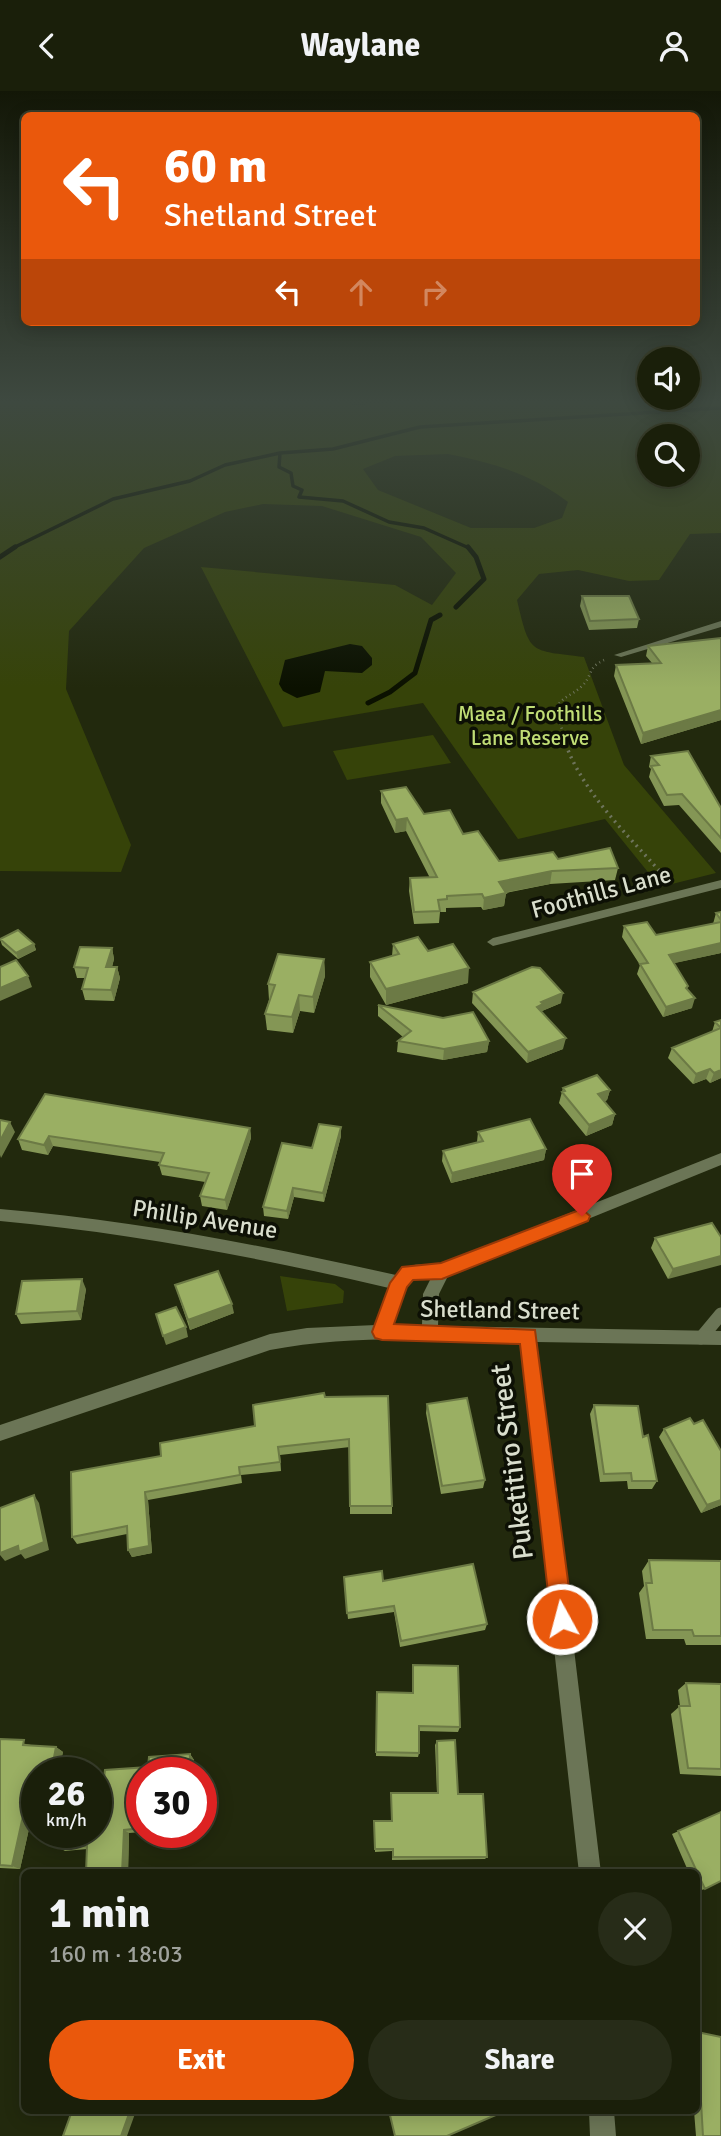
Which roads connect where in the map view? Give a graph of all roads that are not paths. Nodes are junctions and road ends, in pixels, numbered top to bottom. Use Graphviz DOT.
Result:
graph roads {
  1 [pos="721,624"];
  2 [pos="618,655"];
  3 [pos="721,884"];
  4 [pos="493,942"];
  5 [pos="721,1159"];
  6 [pos="0,1215"];
  7 [pos="442,1271"];
  8 [pos="399,1283"];
  9 [pos="721,1314"];
  10 [pos="382,1332"];
  11 [pos="430,1333"];
  12 [pos="528,1336"];
  13 [pos="701,1338"];
  14 [pos="721,1338"];
  15 [pos="0,1433"];
  16 [pos="590,1869"];
  17 [pos="602,2114"];
  18 [pos="603,2136"];
  1 -- 2 [label="street"];
  3 -- 4 [label="street, Foothills Lane"];
  5 -- 7 [label="street"];
  6 -- 8 [label="street, Phillip Avenue"];
  7 -- 8 [label="street"];
  7 -- 11 [label="street"];
  8 -- 10 [label="street"];
  9 -- 13 [label="lane"];
  10 -- 11 [label="street, Shetland Street"];
  10 -- 15 [label="street, Shetland Street"];
  11 -- 12 [label="street, Shetland Street"];
  12 -- 13 [label="street, Shetland Street"];
  12 -- 16 [label="street, Puketitiro Street"];
  13 -- 14 [label="street, Shetland Street"];
  17 -- 18 [label="street"];
}
